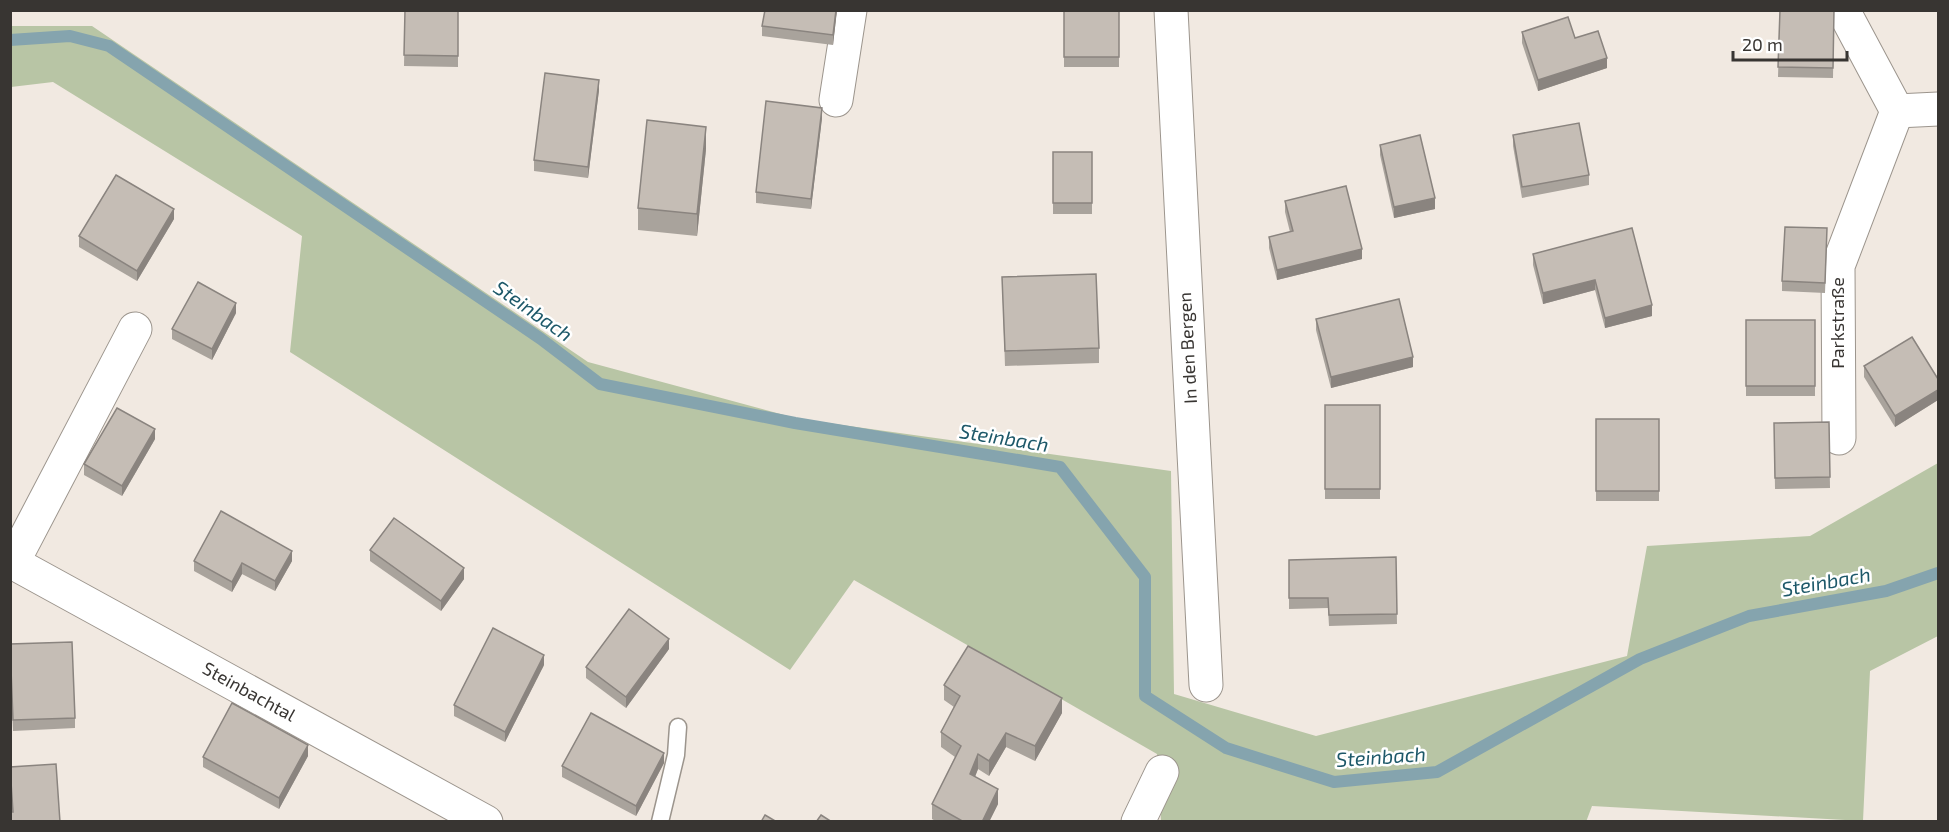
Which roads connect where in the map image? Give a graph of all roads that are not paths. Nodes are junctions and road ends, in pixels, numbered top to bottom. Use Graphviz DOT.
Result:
graph roads {
  1 [pos="850,10"];
  2 [pos="1171,10"];
  3 [pos="1843,10"];
  4 [pos="836,100"];
  5 [pos="1938,109"];
  6 [pos="1897,111"];
  7 [pos="135,328"];
  8 [pos="1839,438"];
  9 [pos="12,561"];
  10 [pos="1206,685"];
  11 [pos="678,727"];
  12 [pos="1162,772"];
  13 [pos="486,822"];
  14 [pos="660,822"];
  15 [pos="1138,822"];
  1 -- 4 [label="street"];
  2 -- 10 [label="street, In den Bergen"];
  3 -- 6 [label="street"];
  5 -- 6 [label="street"];
  6 -- 8 [label="street, Parkstraße"];
  7 -- 9 [label="street, Steinbachtal"];
  9 -- 13 [label="street, Steinbachtal"];
  11 -- 14 [label="lane"];
  12 -- 15 [label="street"];
}
